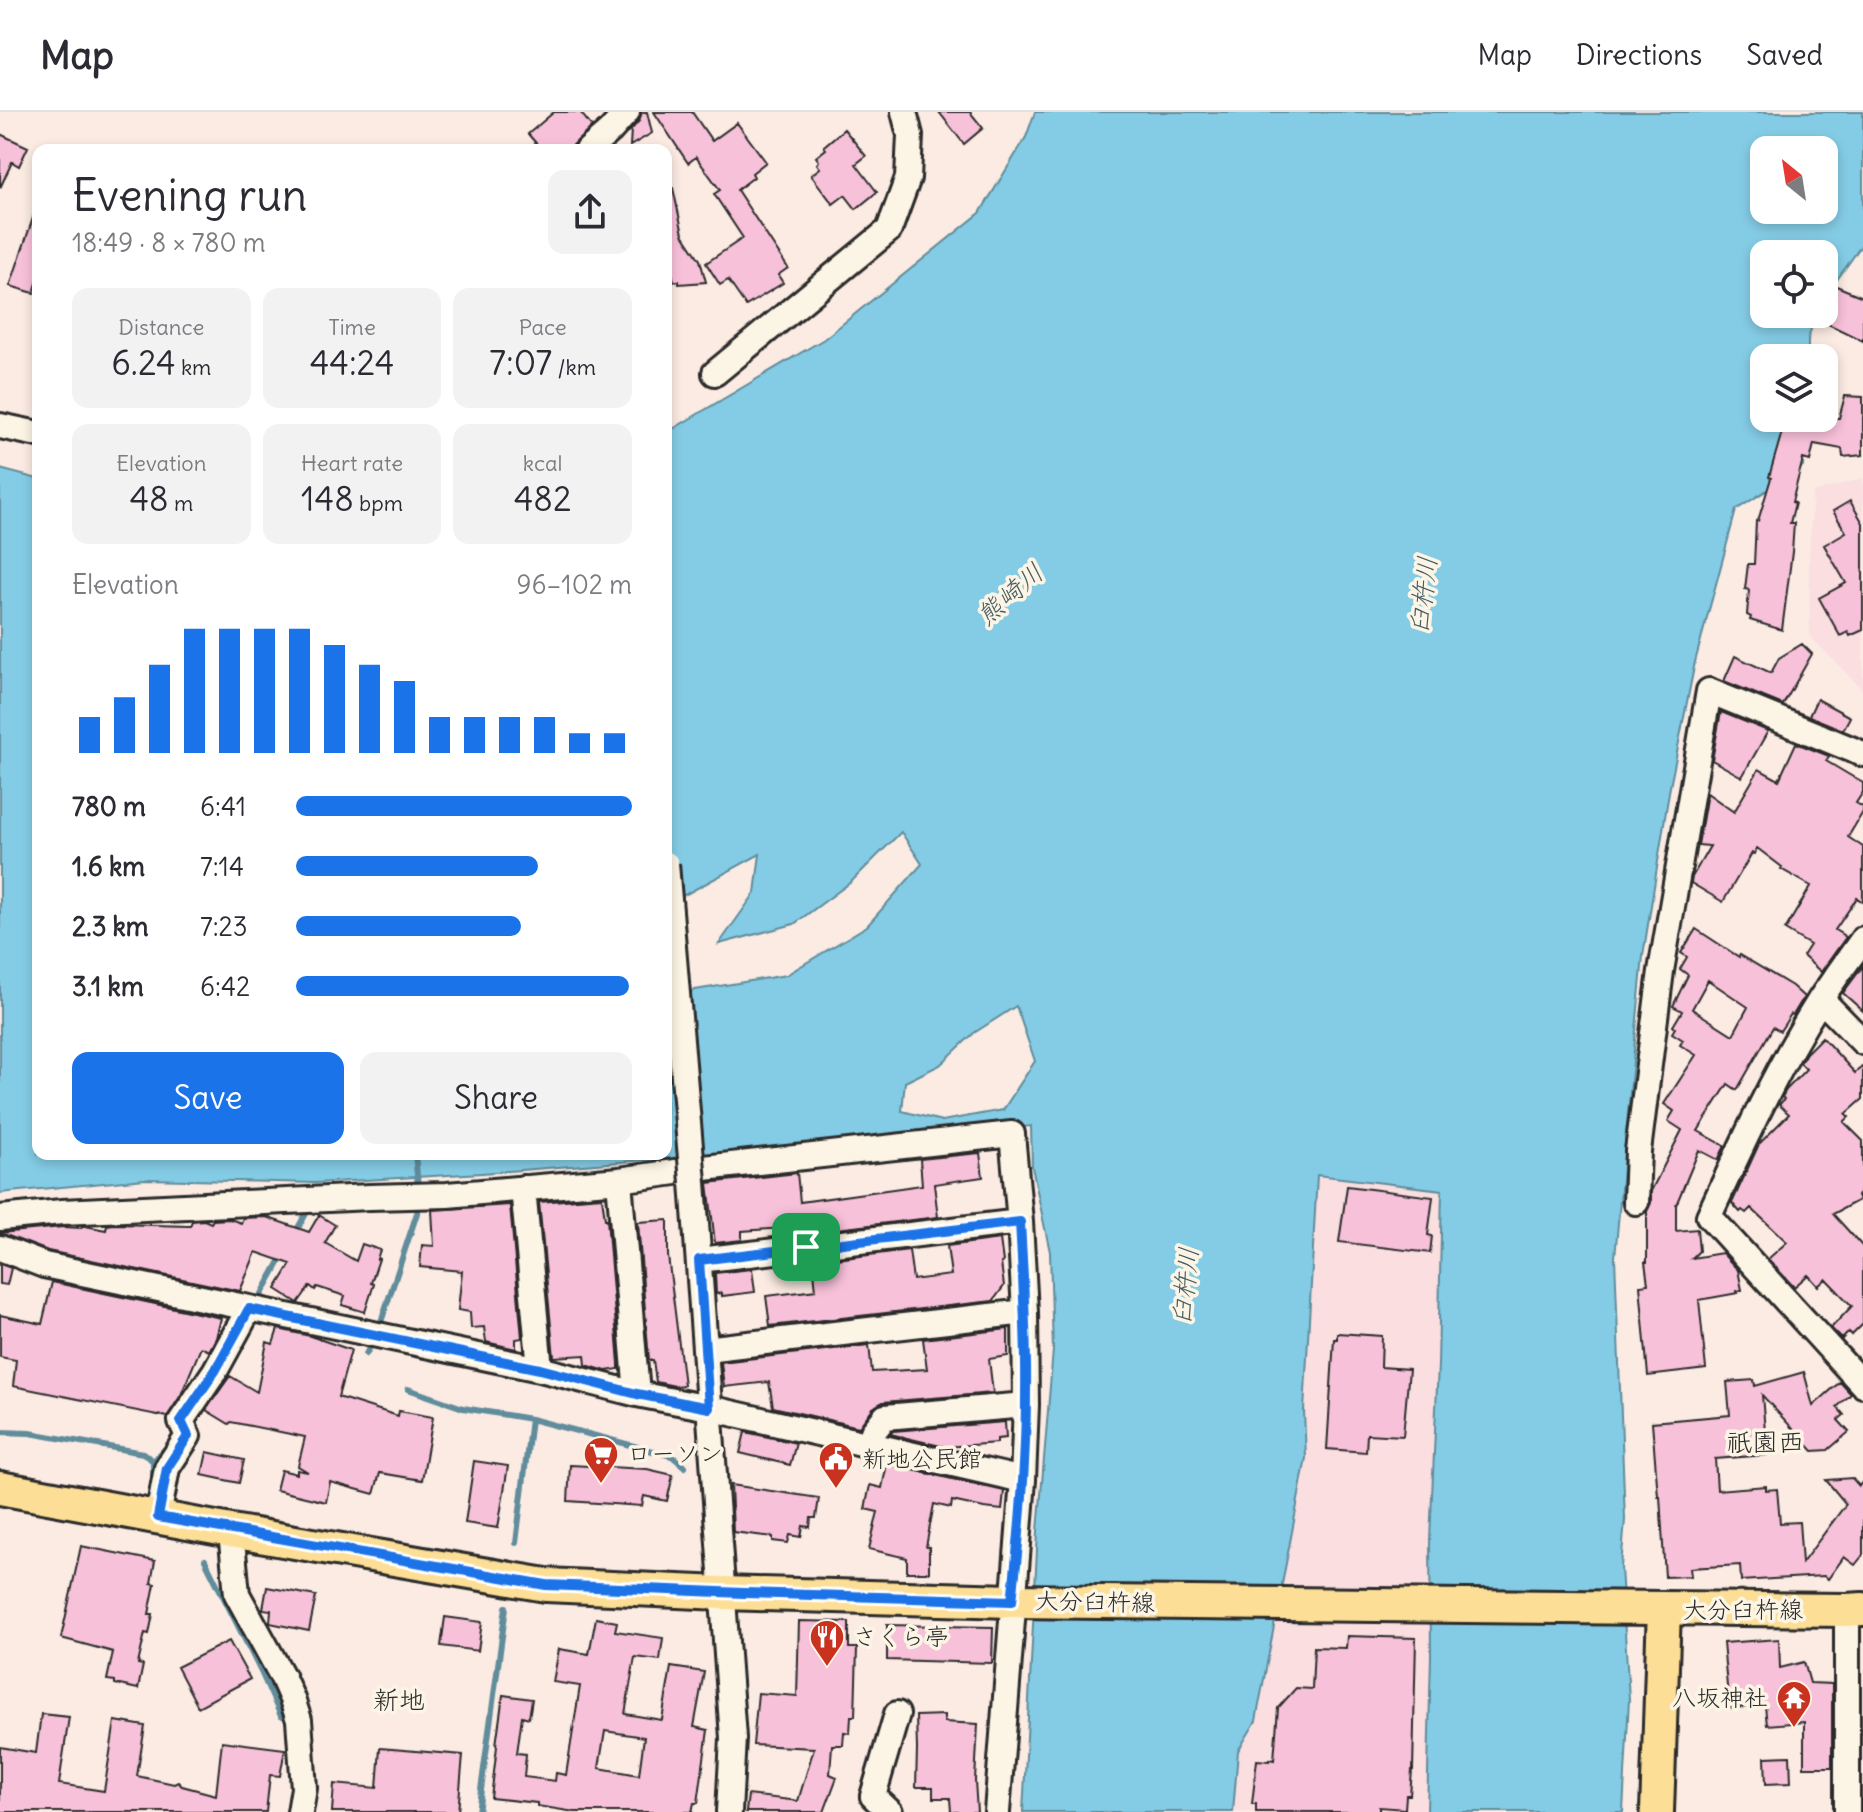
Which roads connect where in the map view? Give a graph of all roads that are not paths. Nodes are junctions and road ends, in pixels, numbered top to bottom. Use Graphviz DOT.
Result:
graph roads {
  1 [pos="627,112"];
  2 [pos="904,112"];
  3 [pos="611,131"];
  4 [pos="595,144"];
  5 [pos="715,373"];
  6 [pos="0,426"];
  7 [pos="32,433"];
  8 [pos="1863,754"];
  9 [pos="672,935"];
  10 [pos="1863,939"];
  11 [pos="1821,999"];
  12 [pos="1863,1042"];
  13 [pos="619,1180"];
  14 [pos="523,1188"];
  15 [pos="1636,1202"];
  16 [pos="0,1218"];
  17 [pos="1020,1222"];
  18 [pos="0,1248"];
  19 [pos="699,1260"];
  20 [pos="249,1309"];
  21 [pos="1025,1312"];
  22 [pos="705,1349"];
  23 [pos="540,1369"];
  24 [pos="1863,1385"];
  25 [pos="637,1394"];
  26 [pos="1026,1405"];
  27 [pos="709,1408"];
  28 [pos="870,1445"];
  29 [pos="1023,1480"];
  30 [pos="0,1488"];
  31 [pos="158,1517"];
  32 [pos="231,1531"];
  33 [pos="722,1593"];
  34 [pos="1019,1601"];
  35 [pos="1653,1609"];
  36 [pos="1855,1610"];
  37 [pos="897,1714"];
  38 [pos="300,1812"];
  39 [pos="729,1812"];
  40 [pos="890,1812"];
  41 [pos="997,1812"];
  42 [pos="1657,1812"];
  43 [pos="1847,1812"];
  1 -- 3 [label="street"];
  2 -- 5 [label="street"];
  3 -- 4 [label="street"];
  6 -- 7 [label="street"];
  8 -- 15 [label="street"];
  9 -- 19 [label="street, bridge"];
  10 -- 11 [label="street"];
  11 -- 12 [label="street"];
  11 -- 24 [label="street"];
  13 -- 14 [label="street"];
  13 -- 17 [label="street"];
  13 -- 25 [label="street"];
  14 -- 16 [label="street"];
  14 -- 23 [label="street"];
  17 -- 19 [label="street"];
  17 -- 21 [label="street"];
  18 -- 20 [label="street"];
  19 -- 22 [label="street"];
  20 -- 23 [label="street"];
  20 -- 31 [label="street"];
  21 -- 22 [label="street"];
  21 -- 26 [label="street"];
  22 -- 27 [label="street"];
  23 -- 25 [label="street"];
  25 -- 27 [label="street"];
  26 -- 28 [label="street"];
  26 -- 29 [label="street"];
  27 -- 28 [label="street"];
  27 -- 33 [label="street"];
  28 -- 29 [label="street"];
  29 -- 34 [label="street"];
  30 -- 31 [label="main road, 大分臼杵線"];
  31 -- 32 [label="main road, 大分臼杵線"];
  32 -- 33 [label="main road, 大分臼杵線"];
  32 -- 38 [label="street"];
  33 -- 34 [label="main road, 大分臼杵線"];
  33 -- 39 [label="street"];
  34 -- 35 [label="main road, 大分臼杵線"];
  34 -- 41 [label="street"];
  35 -- 36 [label="main road, 大分臼杵線"];
  35 -- 42 [label="main road"];
  36 -- 43 [label="street"];
  37 -- 40 [label="street"];
}
